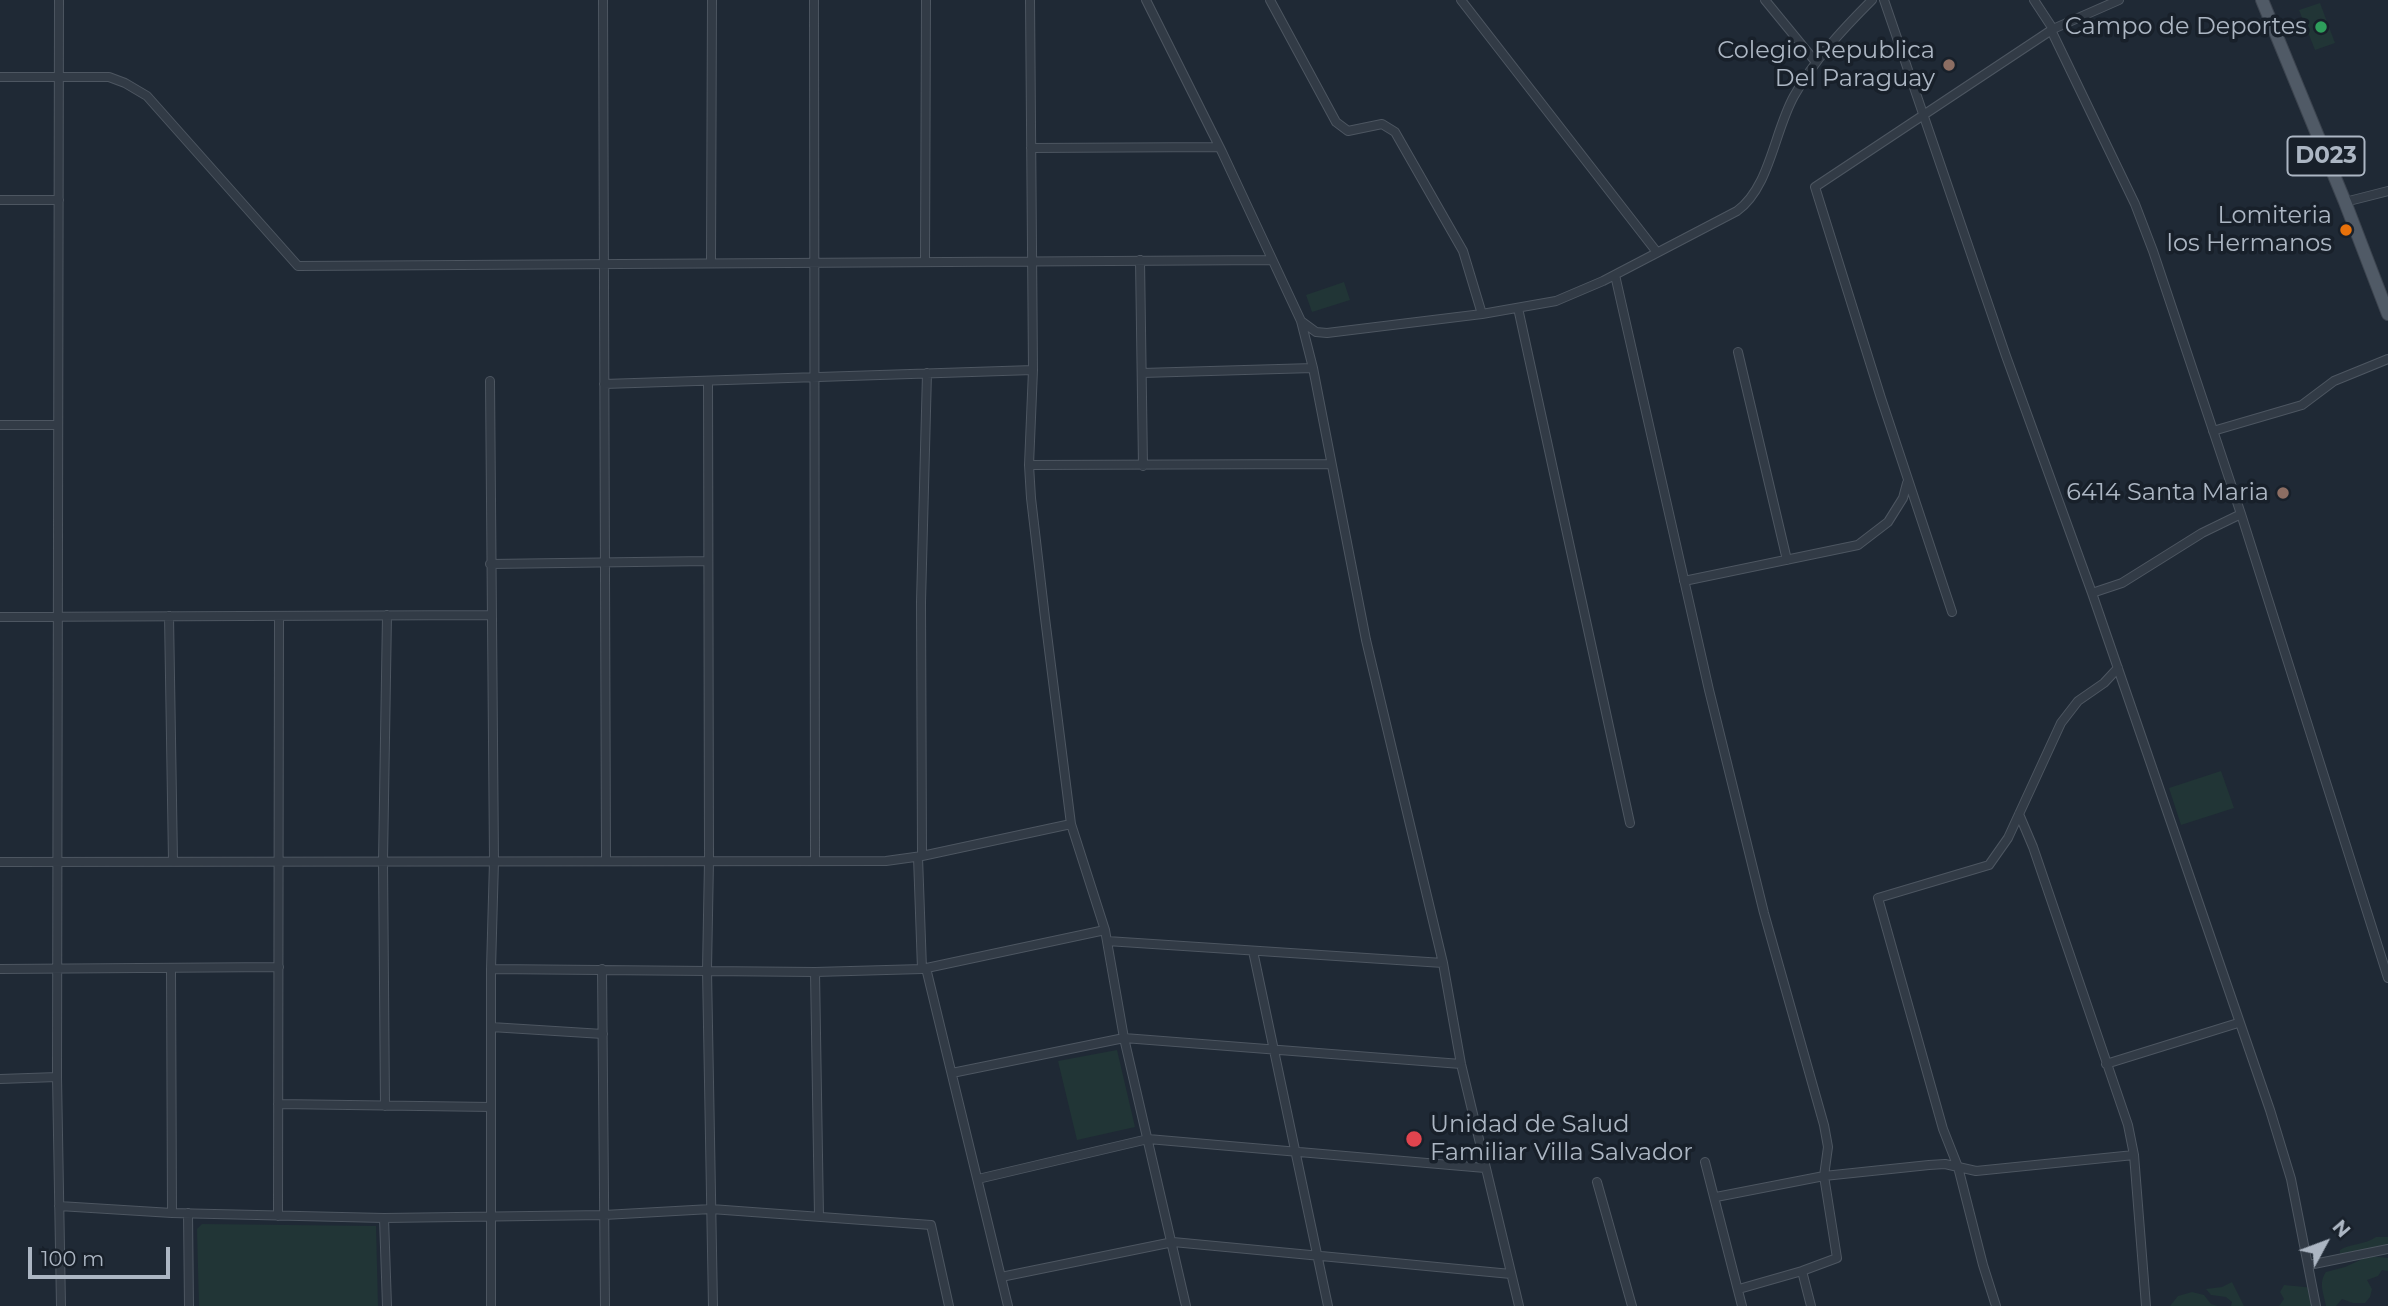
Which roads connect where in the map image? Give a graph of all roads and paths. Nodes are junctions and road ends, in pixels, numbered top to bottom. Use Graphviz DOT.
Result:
graph roads {
  1 [pos="59,0"];
  2 [pos="603,0"];
  3 [pos="712,0"];
  4 [pos="814,0"];
  5 [pos="926,0"];
  6 [pos="1030,0"];
  7 [pos="1146,0"];
  8 [pos="1269,0"];
  9 [pos="1461,0"];
  10 [pos="1765,0"];
  11 [pos="1872,0"];
  12 [pos="1884,0"];
  13 [pos="2034,0"];
  14 [pos="2119,0"];
  15 [pos="2262,0"];
  16 [pos="2052,29"];
  17 [pos="1815,61"];
  18 [pos="0,77"];
  19 [pos="59,77"];
  20 [pos="1922,114"];
  21 [pos="1219,147"];
  22 [pos="1031,148"];
  23 [pos="2388,191"];
  24 [pos="0,200"];
  25 [pos="59,200"];
  26 [pos="2345,202"];
  27 [pos="1656,251"];
  28 [pos="1272,260"];
  29 [pos="1033,261"];
  30 [pos="1140,261"];
  31 [pos="814,262"];
  32 [pos="925,262"];
  33 [pos="711,263"];
  34 [pos="604,264"];
  35 [pos="1615,275"];
  36 [pos="1518,308"];
  37 [pos="1482,314"];
  38 [pos="2388,314"];
  39 [pos="1301,321"];
  40 [pos="1738,352"];
  41 [pos="2388,359"];
  42 [pos="1313,368"];
  43 [pos="1033,370"];
  44 [pos="927,373"];
  45 [pos="1142,373"];
  46 [pos="814,377"];
  47 [pos="708,381"];
  48 [pos="490,382"];
  49 [pos="604,384"];
  50 [pos="0,425"];
  51 [pos="58,425"];
  52 [pos="2213,431"];
  53 [pos="1331,464"];
  54 [pos="1029,466"];
  55 [pos="1143,466"];
  56 [pos="1907,475"];
  57 [pos="2242,514"];
  58 [pos="1787,560"];
  59 [pos="708,561"];
  60 [pos="605,563"];
  61 [pos="490,564"];
  62 [pos="1684,581"];
  63 [pos="2092,593"];
  64 [pos="1952,612"];
  65 [pos="387,615"];
  66 [pos="490,615"];
  67 [pos="279,616"];
  68 [pos="0,617"];
  69 [pos="58,617"];
  70 [pos="169,617"];
  71 [pos="2118,668"];
  72 [pos="2019,814"];
  73 [pos="1630,823"];
  74 [pos="1071,824"];
  75 [pos="920,857"];
  76 [pos="173,861"];
  77 [pos="279,861"];
  78 [pos="383,861"];
  79 [pos="494,861"];
  80 [pos="606,861"];
  81 [pos="709,861"];
  82 [pos="815,861"];
  83 [pos="0,862"];
  84 [pos="58,862"];
  85 [pos="1105,930"];
  86 [pos="1107,941"];
  87 [pos="1253,951"];
  88 [pos="1443,963"];
  89 [pos="278,967"];
  90 [pos="59,968"];
  91 [pos="171,968"];
  92 [pos="0,969"];
  93 [pos="491,969"];
  94 [pos="924,969"];
  95 [pos="602,970"];
  96 [pos="707,970"];
  97 [pos="815,972"];
  98 [pos="2388,978"];
  99 [pos="2238,1023"];
  100 [pos="491,1027"];
  101 [pos="603,1034"];
  102 [pos="1124,1038"];
  103 [pos="1274,1049"];
  104 [pos="1461,1064"];
  105 [pos="2106,1064"];
  106 [pos="952,1073"];
  107 [pos="57,1077"];
  108 [pos="0,1079"];
  109 [pos="278,1104"];
  110 [pos="385,1106"];
  111 [pos="491,1107"];
  112 [pos="1148,1139"];
  113 [pos="1297,1152"];
  114 [pos="2134,1155"];
  115 [pos="1705,1161"];
  116 [pos="1958,1167"];
  117 [pos="1485,1168"];
  118 [pos="1824,1176"];
  119 [pos="978,1179"];
  120 [pos="1597,1181"];
  121 [pos="1716,1197"];
  122 [pos="59,1206"];
  123 [pos="711,1209"];
  124 [pos="172,1213"];
  125 [pos="188,1213"];
  126 [pos="491,1215"];
  127 [pos="278,1216"];
  128 [pos="604,1216"];
  129 [pos="819,1216"];
  130 [pos="384,1218"];
  131 [pos="1173,1242"];
  132 [pos="2388,1249"];
  133 [pos="1317,1255"];
  134 [pos="2309,1265"];
  135 [pos="1802,1271"];
  136 [pos="1511,1273"];
  137 [pos="1001,1277"];
  138 [pos="1739,1289"];
  139 [pos="61,1306"];
  140 [pos="189,1306"];
  141 [pos="387,1306"];
  142 [pos="491,1306"];
  143 [pos="605,1306"];
  144 [pos="713,1306"];
  145 [pos="948,1306"];
  146 [pos="1008,1306"];
  147 [pos="1186,1306"];
  148 [pos="1328,1306"];
  149 [pos="1519,1306"];
  150 [pos="1632,1306"];
  151 [pos="1742,1306"];
  152 [pos="1811,1306"];
  153 [pos="1996,1306"];
  154 [pos="2146,1306"];
  155 [pos="2316,1306"];
  1 -- 19 [label="street"];
  2 -- 34 [label="street"];
  3 -- 33 [label="street"];
  4 -- 31 [label="street"];
  5 -- 32 [label="street"];
  6 -- 22 [label="street"];
  7 -- 21 [label="street"];
  8 -- 37 [label="street"];
  9 -- 27 [label="street"];
  10 -- 17 [label="street"];
  11 -- 17 [label="street"];
  12 -- 20 [label="street"];
  13 -- 16 [label="street"];
  14 -- 16 [label="street"];
  15 -- 26 [label="main road, D023"];
  16 -- 20 [label="street"];
  16 -- 52 [label="street"];
  17 -- 27 [label="street"];
  18 -- 19 [label="street"];
  19 -- 25 [label="street"];
  19 -- 34 [label="street"];
  20 -- 56 [label="street"];
  20 -- 63 [label="street"];
  21 -- 22 [label="street"];
  21 -- 28 [label="street"];
  22 -- 29 [label="street"];
  23 -- 26 [label="street"];
  24 -- 25 [label="street"];
  25 -- 51 [label="street"];
  26 -- 38 [label="main road, D023"];
  27 -- 35 [label="street"];
  28 -- 30 [label="street"];
  28 -- 39 [label="street"];
  29 -- 30 [label="street"];
  29 -- 32 [label="street"];
  29 -- 43 [label="street"];
  30 -- 45 [label="street"];
  31 -- 32 [label="street"];
  31 -- 33 [label="street"];
  31 -- 46 [label="street"];
  33 -- 34 [label="street"];
  34 -- 49 [label="street"];
  35 -- 36 [label="street"];
  35 -- 62 [label="street"];
  36 -- 37 [label="street"];
  36 -- 73 [label="street"];
  37 -- 39 [label="street"];
  39 -- 42 [label="street"];
  40 -- 58 [label="street"];
  41 -- 52 [label="street"];
  42 -- 45 [label="street"];
  42 -- 53 [label="street"];
  43 -- 44 [label="street"];
  43 -- 54 [label="street"];
  44 -- 46 [label="street"];
  44 -- 75 [label="street"];
  45 -- 55 [label="street"];
  46 -- 47 [label="street"];
  46 -- 82 [label="street"];
  47 -- 49 [label="street"];
  47 -- 59 [label="street"];
  48 -- 61 [label="street"];
  49 -- 60 [label="street"];
  50 -- 51 [label="street"];
  51 -- 69 [label="street"];
  52 -- 57 [label="street"];
  53 -- 55 [label="street"];
  53 -- 88 [label="street"];
  54 -- 55 [label="street"];
  54 -- 74 [label="street"];
  56 -- 58 [label="street"];
  56 -- 64 [label="street"];
  57 -- 63 [label="street"];
  57 -- 98 [label="street"];
  58 -- 62 [label="street"];
  59 -- 60 [label="street"];
  59 -- 81 [label="street"];
  60 -- 61 [label="street"];
  60 -- 80 [label="street"];
  61 -- 66 [label="street"];
  62 -- 118 [label="street"];
  63 -- 71 [label="street"];
  65 -- 66 [label="street"];
  65 -- 67 [label="street"];
  65 -- 78 [label="street"];
  66 -- 79 [label="street"];
  67 -- 70 [label="street"];
  67 -- 77 [label="street"];
  68 -- 69 [label="street"];
  69 -- 70 [label="street"];
  69 -- 84 [label="street"];
  70 -- 76 [label="street"];
  71 -- 72 [label="street"];
  71 -- 99 [label="street"];
  72 -- 105 [label="street"];
  72 -- 116 [label="street"];
  74 -- 75 [label="street"];
  74 -- 85 [label="street"];
  75 -- 82 [label="street"];
  75 -- 94 [label="street"];
  76 -- 77 [label="street"];
  76 -- 84 [label="street"];
  77 -- 78 [label="street"];
  77 -- 89 [label="street"];
  78 -- 79 [label="street"];
  78 -- 110 [label="street"];
  79 -- 80 [label="street"];
  79 -- 93 [label="street"];
  80 -- 81 [label="street"];
  81 -- 82 [label="street"];
  81 -- 96 [label="street"];
  83 -- 84 [label="street"];
  84 -- 90 [label="street"];
  85 -- 86 [label="street"];
  85 -- 94 [label="street"];
  86 -- 87 [label="street"];
  86 -- 102 [label="street"];
  87 -- 88 [label="street"];
  87 -- 103 [label="street"];
  88 -- 104 [label="street"];
  89 -- 91 [label="street"];
  89 -- 109 [label="street"];
  90 -- 91 [label="street"];
  90 -- 92 [label="street"];
  90 -- 107 [label="street"];
  91 -- 124 [label="street"];
  93 -- 95 [label="street"];
  93 -- 100 [label="street"];
  94 -- 97 [label="street"];
  94 -- 106 [label="street"];
  95 -- 96 [label="street"];
  95 -- 101 [label="street"];
  96 -- 97 [label="street"];
  96 -- 123 [label="street"];
  97 -- 129 [label="street"];
  99 -- 105 [label="street"];
  99 -- 134 [label="street"];
  100 -- 101 [label="street"];
  100 -- 111 [label="street"];
  101 -- 128 [label="street"];
  102 -- 103 [label="street"];
  102 -- 106 [label="street"];
  102 -- 112 [label="street"];
  103 -- 104 [label="street"];
  103 -- 113 [label="street"];
  104 -- 117 [label="street"];
  105 -- 114 [label="street"];
  106 -- 119 [label="street"];
  107 -- 108 [label="street"];
  107 -- 122 [label="street"];
  109 -- 110 [label="street"];
  109 -- 127 [label="street"];
  110 -- 111 [label="street"];
  111 -- 126 [label="street"];
  112 -- 113 [label="street"];
  112 -- 119 [label="street"];
  112 -- 131 [label="street"];
  113 -- 117 [label="street"];
  113 -- 133 [label="street"];
  114 -- 116 [label="street"];
  114 -- 154 [label="street"];
  115 -- 121 [label="street"];
  116 -- 118 [label="street"];
  116 -- 153 [label="street"];
  117 -- 136 [label="street"];
  118 -- 121 [label="street"];
  118 -- 135 [label="street"];
  119 -- 137 [label="street"];
  120 -- 150 [label="street"];
  121 -- 138 [label="street"];
  122 -- 124 [label="street"];
  122 -- 139 [label="street"];
  123 -- 128 [label="street"];
  123 -- 129 [label="street"];
  123 -- 144 [label="street"];
  124 -- 125 [label="street"];
  125 -- 127 [label="street"];
  125 -- 140 [label="street"];
  126 -- 128 [label="street"];
  126 -- 130 [label="street"];
  126 -- 142 [label="street"];
  127 -- 130 [label="street"];
  128 -- 143 [label="street"];
  129 -- 145 [label="street"];
  130 -- 141 [label="street"];
  131 -- 133 [label="street"];
  131 -- 137 [label="street"];
  131 -- 147 [label="street"];
  132 -- 134 [label="street"];
  133 -- 136 [label="street"];
  133 -- 148 [label="street"];
  134 -- 155 [label="street"];
  135 -- 138 [label="street"];
  135 -- 152 [label="street"];
  136 -- 149 [label="street"];
  137 -- 146 [label="street"];
  138 -- 151 [label="street"];
}
